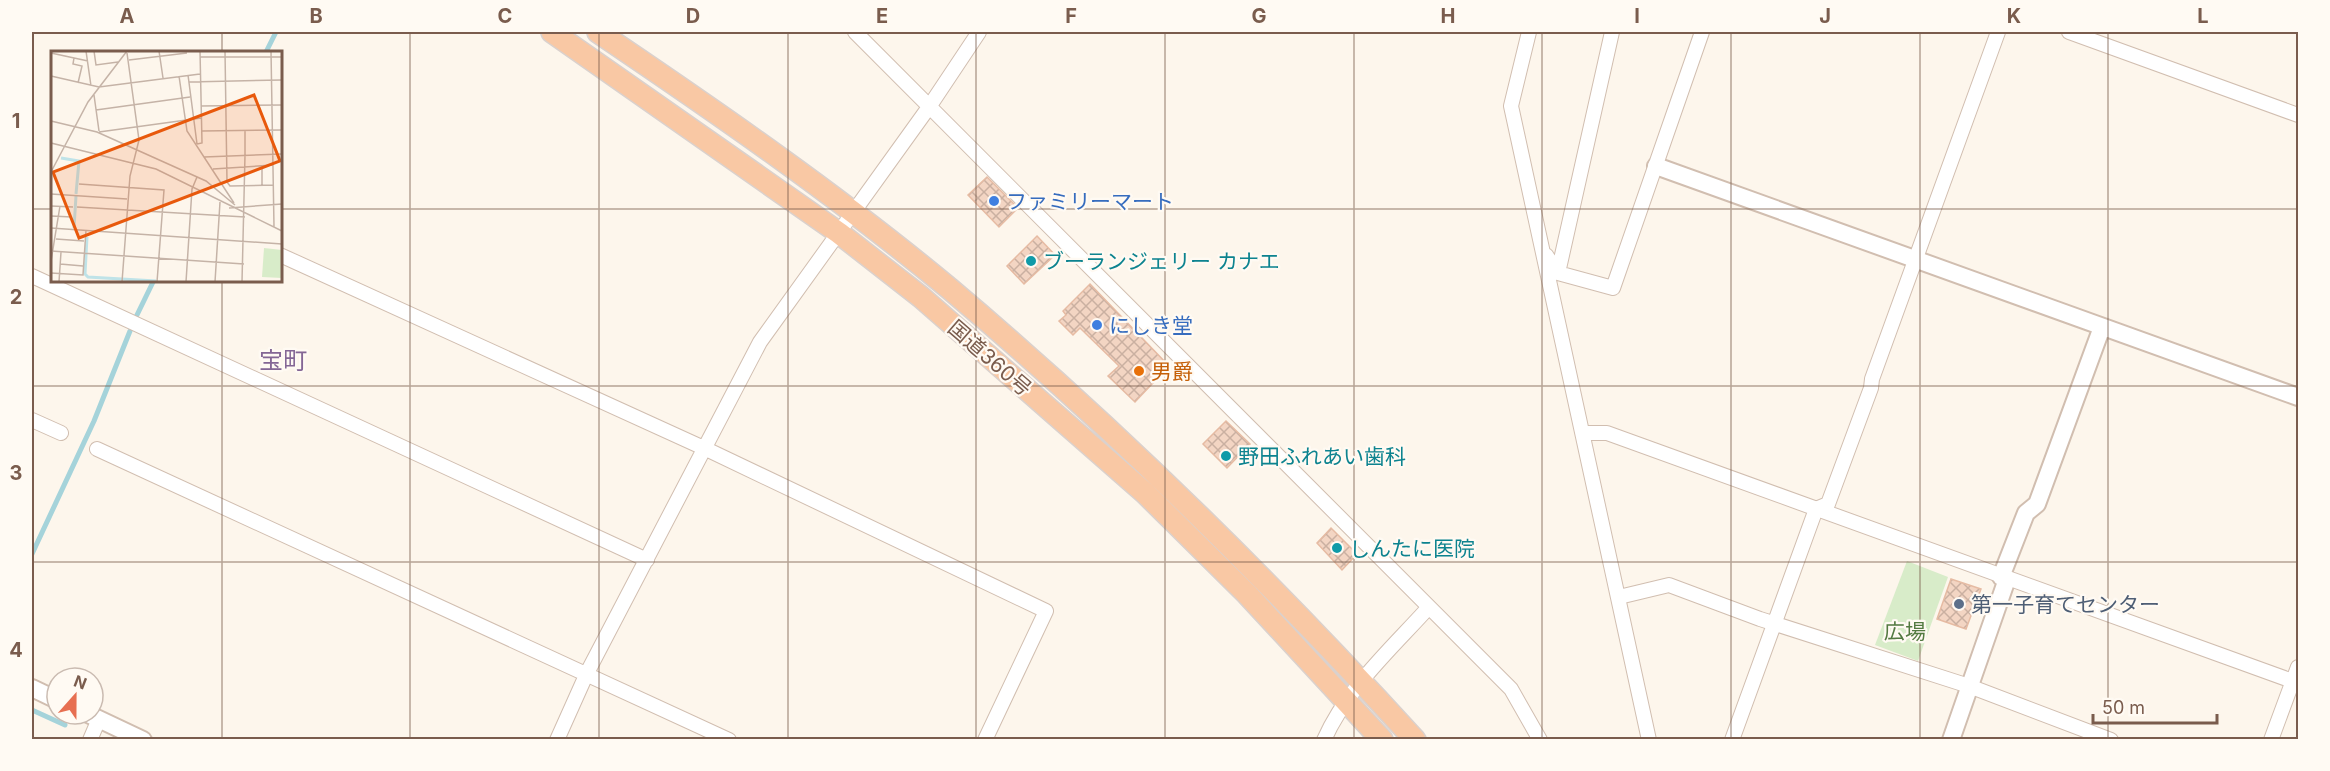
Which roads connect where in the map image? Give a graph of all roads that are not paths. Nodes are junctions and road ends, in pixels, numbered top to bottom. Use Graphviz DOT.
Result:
graph roads {
  1 [pos="552,32"];
  2 [pos="598,32"];
  3 [pos="855,32"];
  4 [pos="979,32"];
  5 [pos="1529,32"];
  6 [pos="1612,32"];
  7 [pos="1702,32"];
  8 [pos="1998,32"];
  9 [pos="2069,32"];
  10 [pos="929,107"];
  11 [pos="2298,115"];
  12 [pos="1656,166"];
  13 [pos="853,213"];
  14 [pos="839,233"];
  15 [pos="1541,249"];
  16 [pos="282,256"];
  17 [pos="1916,261"];
  18 [pos="1558,273"];
  19 [pos="32,276"];
  20 [pos="2102,327"];
  21 [pos="2298,397"];
  22 [pos="32,420"];
  23 [pos="1584,433"];
  24 [pos="61,434"];
  25 [pos="97,449"];
  26 [pos="706,449"];
  27 [pos="1816,509"];
  28 [pos="647,560"];
  29 [pos="2004,578"];
  30 [pos="1619,597"];
  31 [pos="1429,607"];
  32 [pos="1774,623"];
  33 [pos="587,673"];
  34 [pos="2297,677"];
  35 [pos="1362,681"];
  36 [pos="1969,686"];
  37 [pos="1347,700"];
  38 [pos="105,722"];
  39 [pos="143,740"];
  40 [pos="557,740"];
  41 [pos="729,740"];
  42 [pos="986,740"];
  43 [pos="1324,740"];
  44 [pos="1382,740"];
  45 [pos="1415,740"];
  46 [pos="1540,740"];
  47 [pos="1649,740"];
  48 [pos="1732,740"];
  49 [pos="1950,740"];
  50 [pos="2111,740"];
  51 [pos="2271,740"];
  1 -- 14 [label="highway, 国道360号"];
  2 -- 13 [label="highway, 国道360号"];
  3 -- 10 [label="street"];
  4 -- 10 [label="street"];
  5 -- 15 [label="street"];
  6 -- 18 [label="street"];
  7 -- 12 [label="street"];
  8 -- 17 [label="street"];
  9 -- 11 [label="street"];
  10 -- 13 [label="street"];
  10 -- 31 [label="street"];
  12 -- 17 [label="street"];
  12 -- 18 [label="street"];
  13 -- 14 [label="street"];
  13 -- 35 [label="highway, 国道360号"];
  14 -- 26 [label="street"];
  14 -- 37 [label="highway, 国道360号"];
  15 -- 18 [label="street"];
  15 -- 23 [label="street"];
  16 -- 26 [label="street"];
  17 -- 20 [label="street"];
  17 -- 27 [label="street"];
  19 -- 28 [label="street"];
  20 -- 21 [label="street"];
  20 -- 29 [label="street"];
  22 -- 24 [label="street"];
  23 -- 27 [label="street"];
  23 -- 30 [label="street"];
  25 -- 33 [label="street"];
  26 -- 28 [label="street"];
  26 -- 42 [label="street"];
  27 -- 29 [label="street"];
  27 -- 32 [label="street"];
  28 -- 33 [label="street"];
  29 -- 34 [label="street"];
  29 -- 36 [label="street"];
  30 -- 32 [label="street"];
  30 -- 47 [label="street"];
  31 -- 35 [label="street"];
  31 -- 46 [label="street"];
  32 -- 36 [label="street"];
  32 -- 48 [label="street"];
  33 -- 40 [label="street"];
  33 -- 41 [label="street"];
  34 -- 51 [label="street"];
  35 -- 37 [label="street"];
  35 -- 45 [label="highway, 国道360号"];
  36 -- 49 [label="street"];
  36 -- 50 [label="street"];
  37 -- 43 [label="street"];
  37 -- 44 [label="highway, 国道360号"];
  38 -- 39 [label="street"];
}
